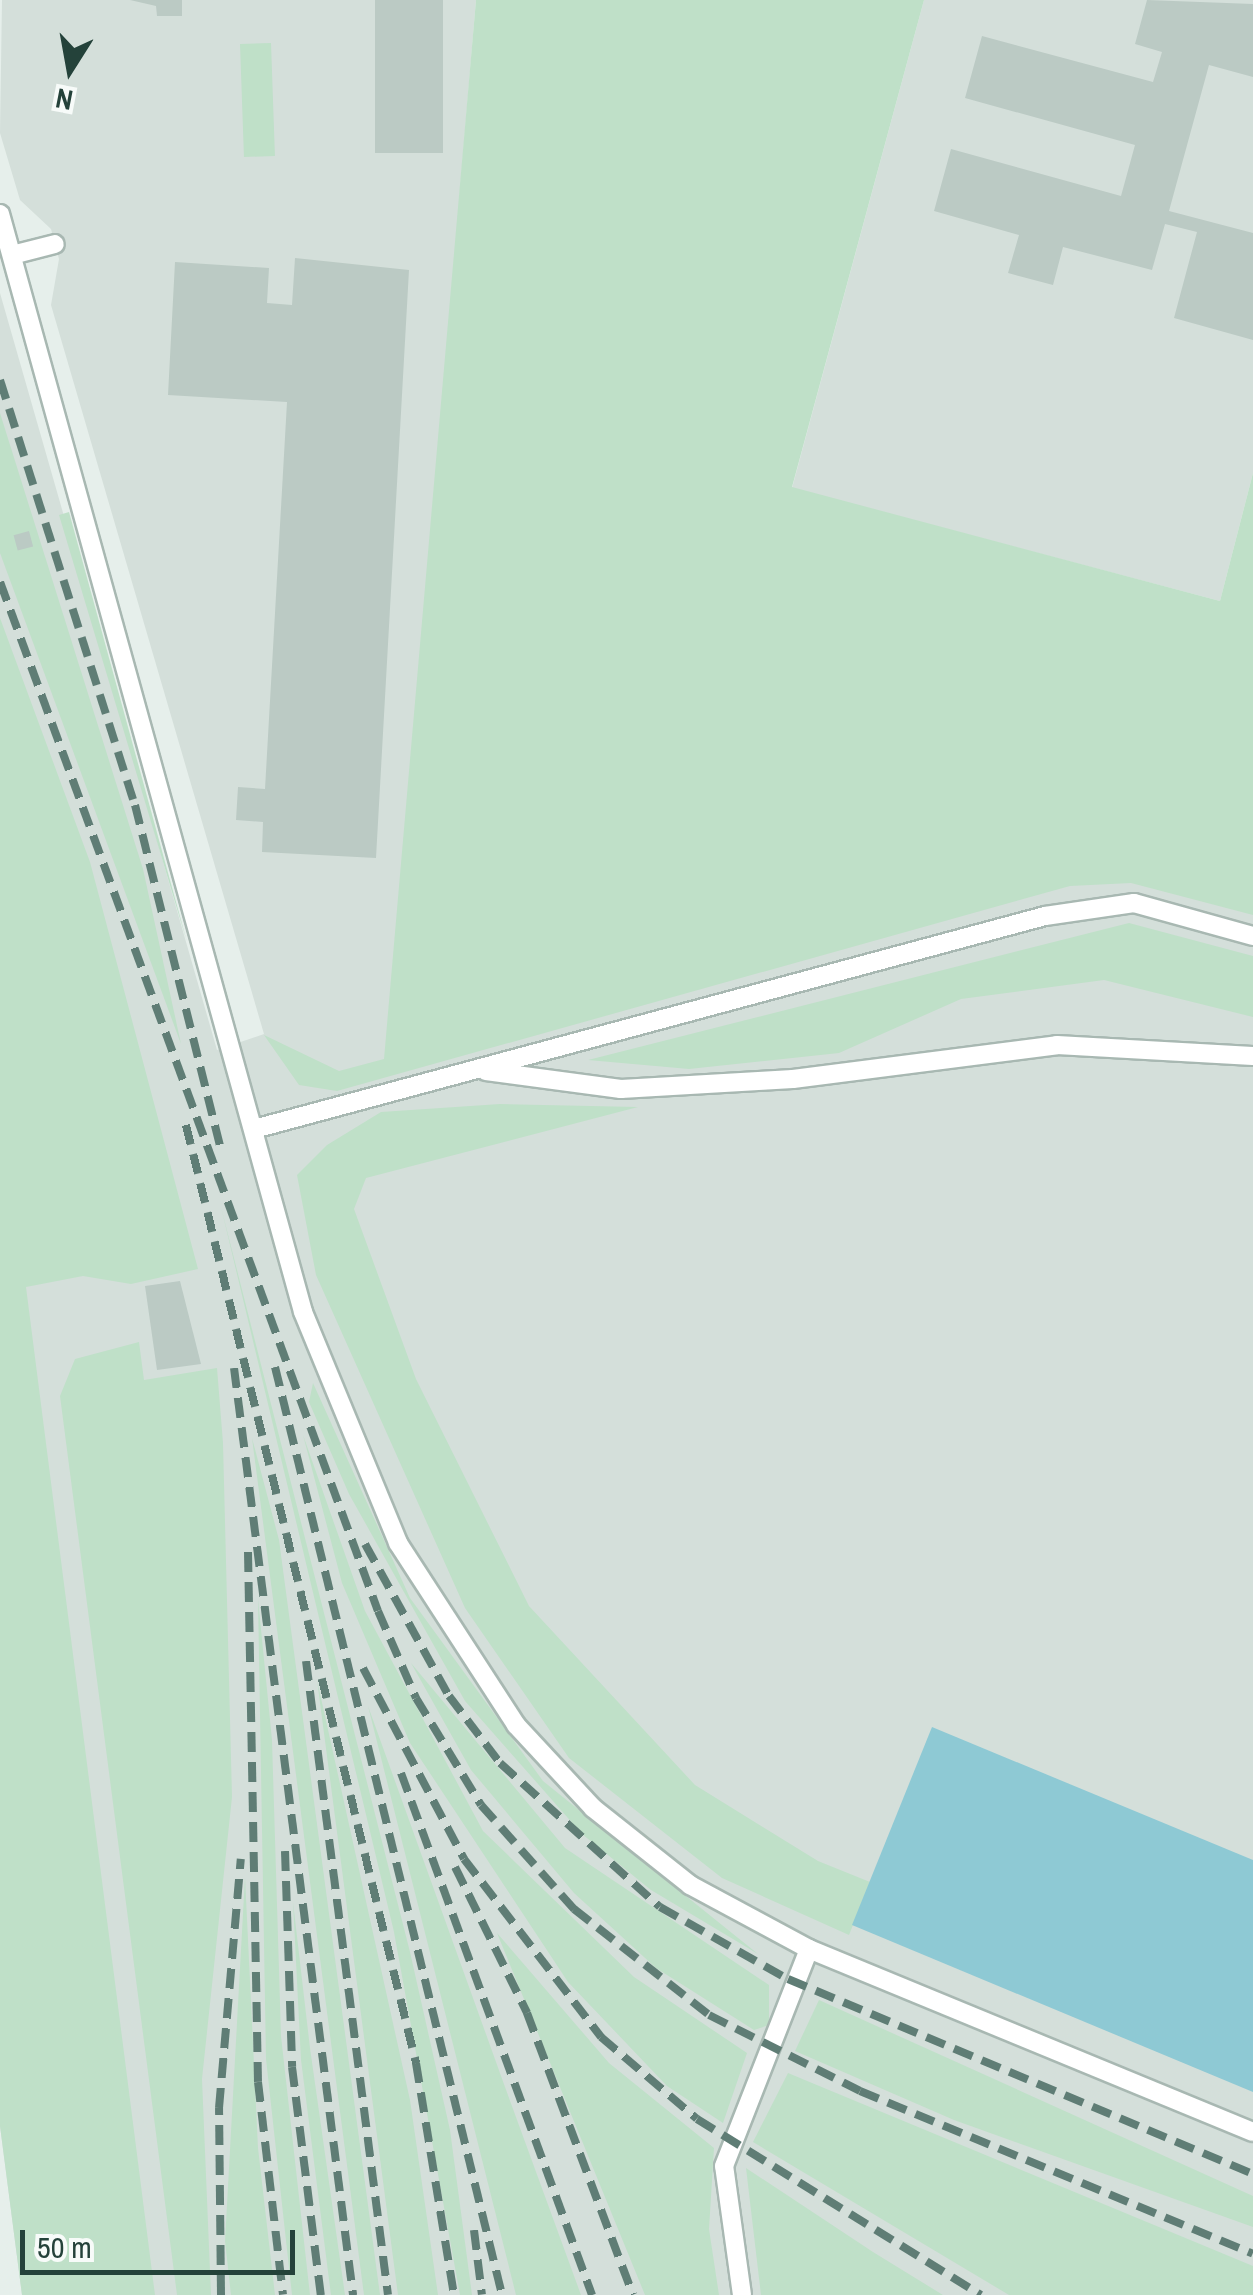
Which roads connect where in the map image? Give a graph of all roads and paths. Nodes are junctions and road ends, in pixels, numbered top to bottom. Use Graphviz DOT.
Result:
graph roads {
  1 [pos="0,214"];
  2 [pos="55,244"];
  3 [pos="12,255"];
  4 [pos="1253,936"];
  5 [pos="1253,1056"];
  6 [pos="476,1070"];
  7 [pos="254,1129"];
  8 [pos="809,1949"];
  9 [pos="1253,2132"];
  10 [pos="742,2295"];
  1 -- 3 [label="lane"];
  2 -- 3 [label="lane"];
  3 -- 7 [label="lane"];
  4 -- 6 [label="lane"];
  5 -- 6 [label="lane"];
  6 -- 7 [label="lane"];
  7 -- 8 [label="lane"];
  8 -- 9 [label="lane"];
  8 -- 10 [label="lane"];
}
